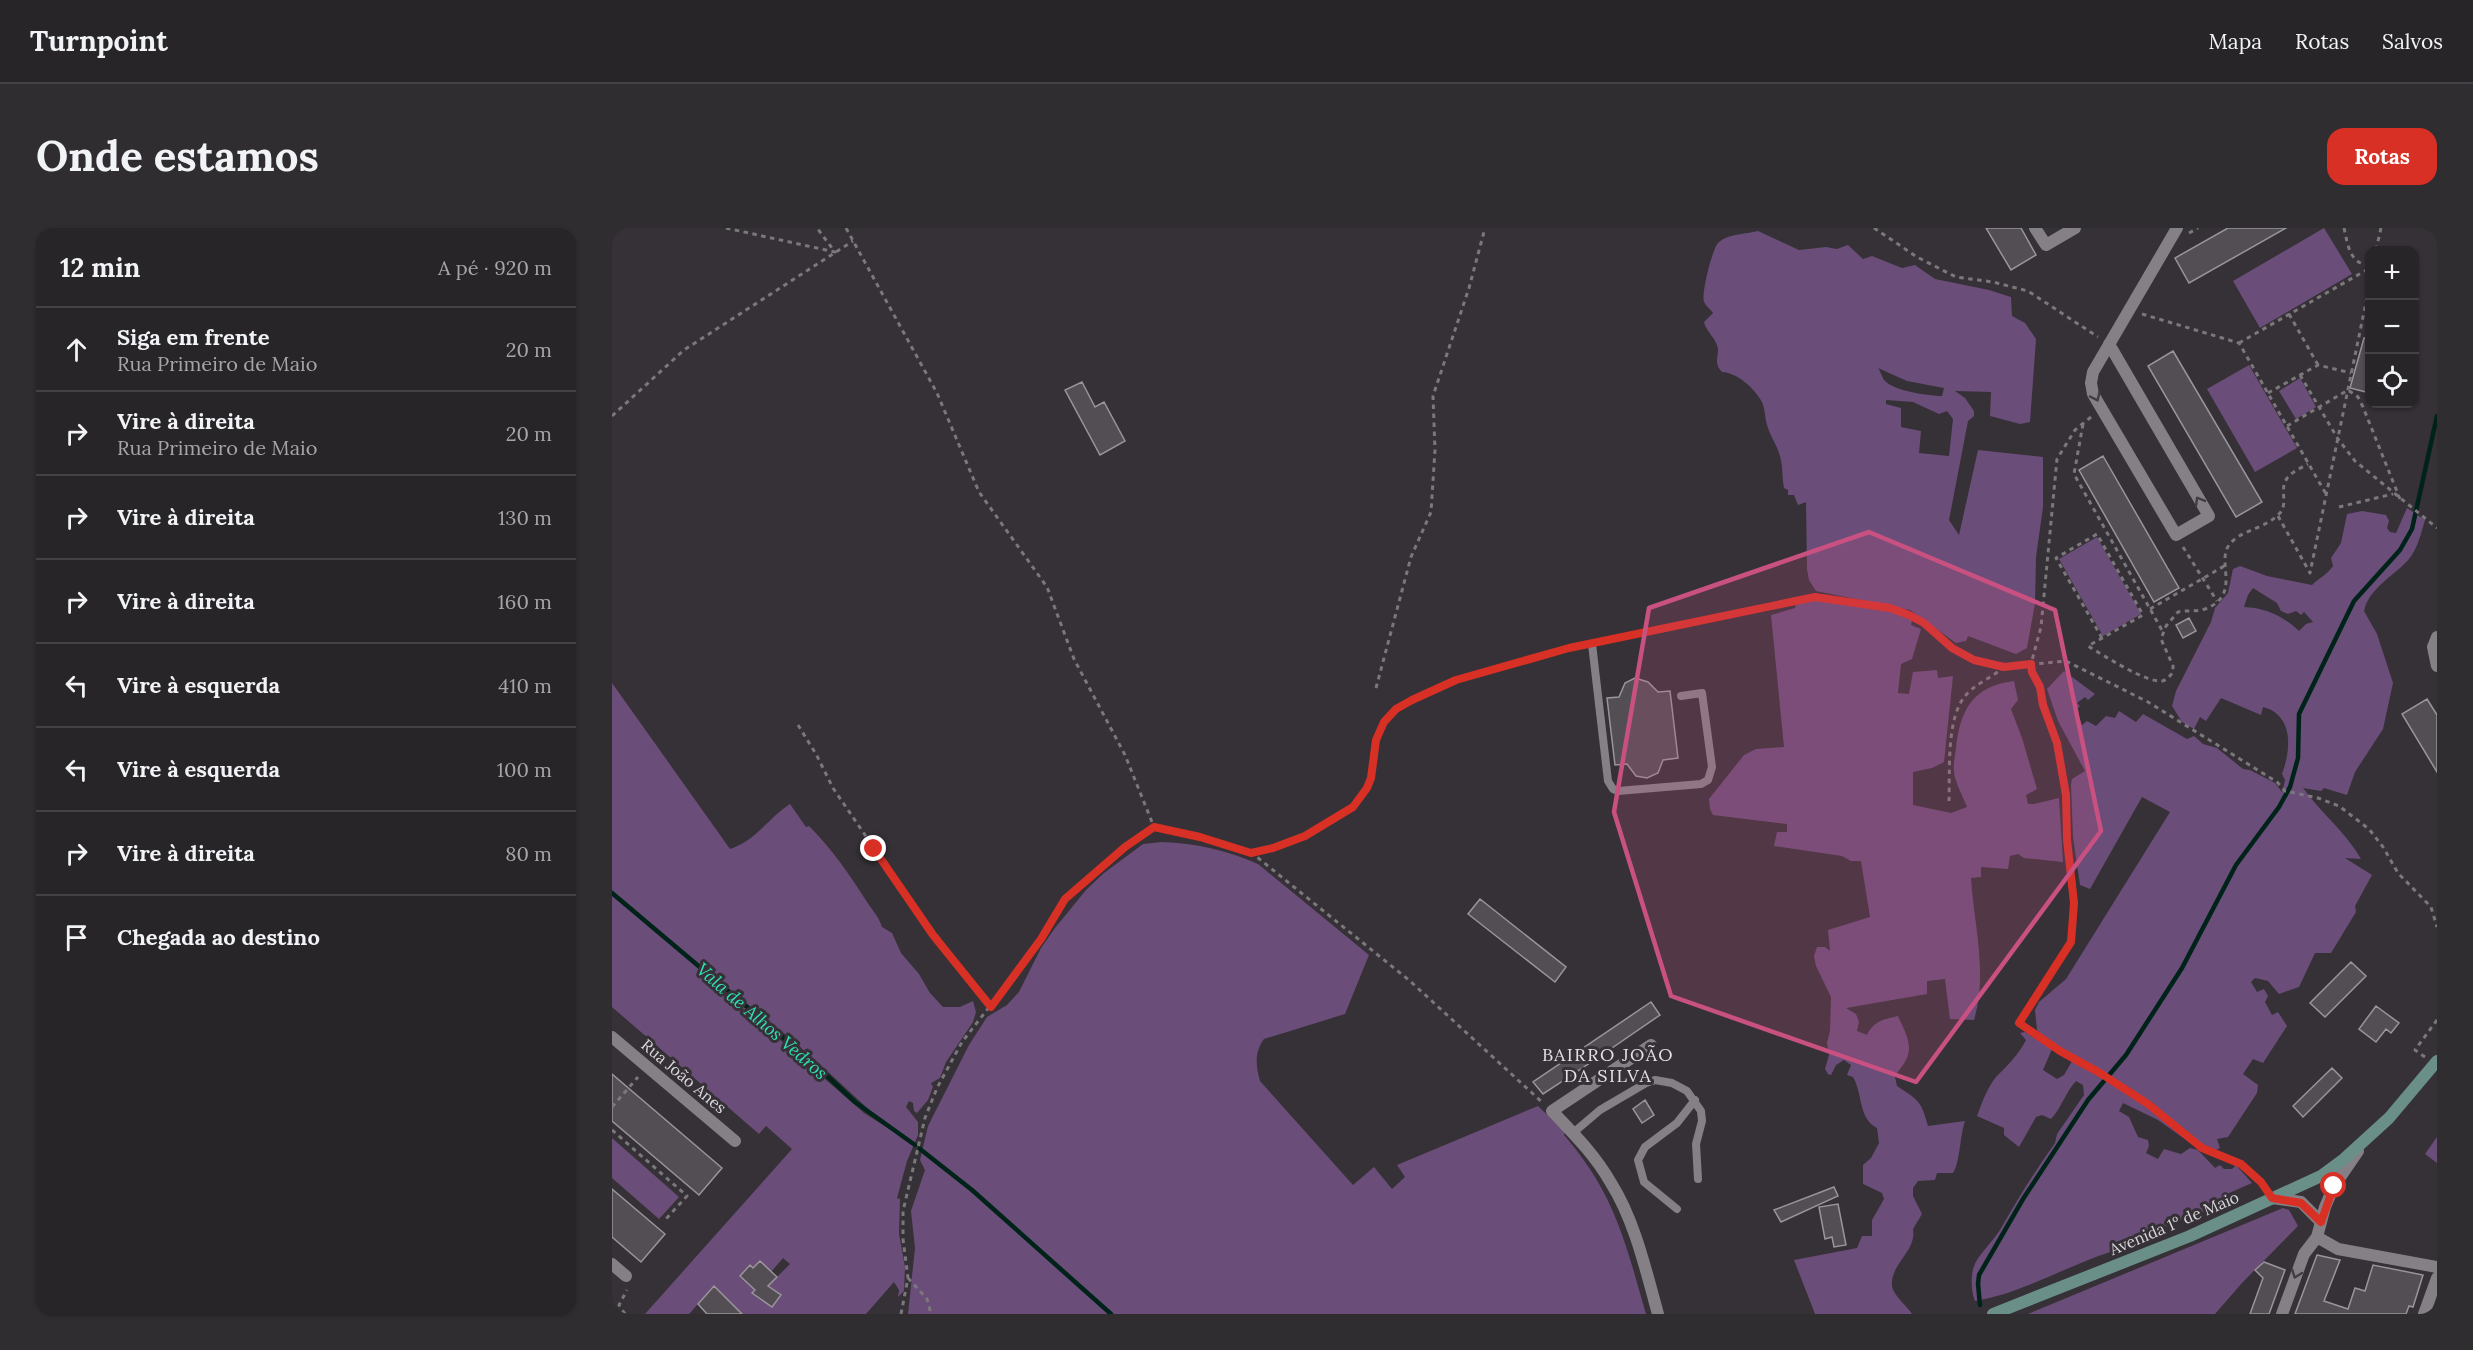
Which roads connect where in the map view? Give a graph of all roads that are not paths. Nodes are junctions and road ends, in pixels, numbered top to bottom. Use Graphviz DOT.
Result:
graph roads {
  1 [pos="2035,228"];
  2 [pos="2075,228"];
  3 [pos="2177,228"];
  4 [pos="2109,344"];
  5 [pos="2437,637"];
  6 [pos="1592,644"];
  7 [pos="2437,666"];
  8 [pos="1681,696"];
  9 [pos="612,1037"];
  10 [pos="1651,1045"];
  11 [pos="2436,1063"];
  12 [pos="1695,1100"];
  13 [pos="1573,1132"];
  14 [pos="2367,1140"];
  15 [pos="735,1141"];
  16 [pos="1698,1179"];
  17 [pos="2272,1198"];
  18 [pos="1677,1209"];
  19 [pos="2321,1222"];
  20 [pos="2317,1237"];
  21 [pos="612,1264"];
  22 [pos="2437,1267"];
  23 [pos="626,1276"];
  24 [pos="2437,1278"];
  25 [pos="2021,1304"];
  26 [pos="1658,1314"];
  27 [pos="1994,1314"];
  28 [pos="2002,1314"];
  29 [pos="2282,1314"];
  30 [pos="2424,1314"];
  1 -- 2 [label="street"];
  3 -- 4 [label="street"];
  4 -- 4 [label="street, one-way"];
  5 -- 7 [label="street"];
  6 -- 8 [label="lane"];
  9 -- 15 [label="street, Rua João Anes"];
  10 -- 13 [label="street"];
  11 -- 14 [label="main road, Avenida 1º de Maio"];
  12 -- 13 [label="lane"];
  12 -- 16 [label="lane"];
  12 -- 18 [label="lane"];
  13 -- 26 [label="street"];
  14 -- 17 [label="main road, Avenida 1º de Maio"];
  14 -- 19 [label="street"];
  17 -- 19 [label="street"];
  17 -- 25 [label="main road, Avenida 1º de Maio"];
  19 -- 20 [label="street"];
  20 -- 22 [label="street"];
  20 -- 29 [label="street, one-way"];
  21 -- 23 [label="street"];
  24 -- 30 [label="street"];
  25 -- 27 [label="main road, Avenida 1º de Maio"];
  25 -- 28 [label="main road, Avenida 1º de Maio"];
}
